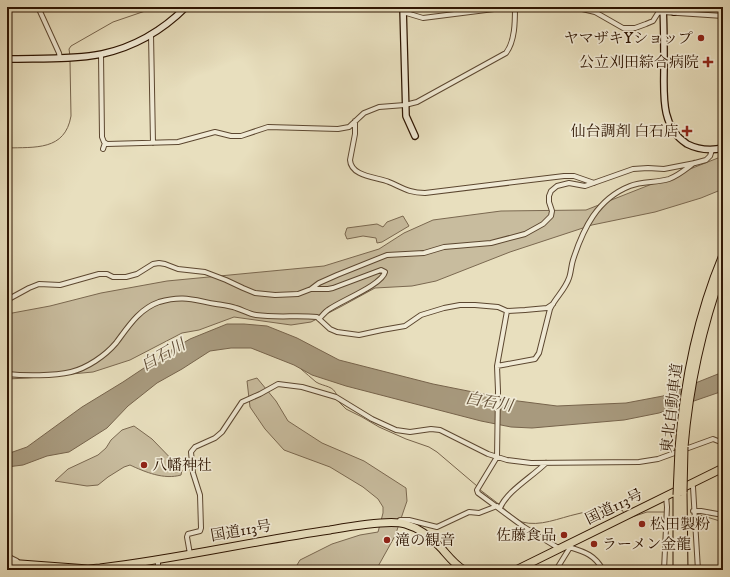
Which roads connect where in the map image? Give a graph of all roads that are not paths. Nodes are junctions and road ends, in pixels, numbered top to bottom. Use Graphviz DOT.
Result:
graph roads {
  1 [pos="38,7"];
  2 [pos="186,7"];
  3 [pos="510,7"];
  4 [pos="516,7"];
  5 [pos="574,7"];
  6 [pos="663,9"];
  7 [pos="674,9"];
  8 [pos="403,10"];
  9 [pos="723,16"];
  10 [pos="151,34"];
  11 [pos="101,54"];
  12 [pos="60,58"];
  13 [pos="7,59"];
  14 [pos="405,105"];
  15 [pos="355,121"];
  16 [pos="415,136"];
  17 [pos="105,143"];
  18 [pos="153,143"];
  19 [pos="723,148"];
  20 [pos="103,149"];
  21 [pos="712,150"];
  22 [pos="695,163"];
  23 [pos="594,183"];
  24 [pos="723,255"];
  25 [pos="723,270"];
  26 [pos="312,289"];
  27 [pos="7,300"];
  28 [pos="553,304"];
  29 [pos="507,311"];
  30 [pos="704,317"];
  31 [pos="319,319"];
  32 [pos="497,366"];
  33 [pos="7,374"];
  34 [pos="723,443"];
  35 [pos="497,457"];
  36 [pos="546,463"];
  37 [pos="723,468"];
  38 [pos="691,484"];
  39 [pos="680,494"];
  40 [pos="666,496"];
  41 [pos="500,506"];
  42 [pos="693,511"];
  43 [pos="723,515"];
  44 [pos="396,522"];
  45 [pos="567,545"];
  46 [pos="560,549"];
  47 [pos="190,554"];
  48 [pos="7,556"];
  49 [pos="158,559"];
  50 [pos="7,563"];
  51 [pos="18,564"];
  52 [pos="11,570"];
  53 [pos="158,570"];
  54 [pos="464,570"];
  55 [pos="516,570"];
  56 [pos="556,570"];
  57 [pos="603,570"];
  58 [pos="664,570"];
  59 [pos="677,570"];
  60 [pos="684,570"];
  61 [pos="698,570"];
  1 -- 12 [label="street"];
  2 -- 10 [label="main road"];
  3 -- 8 [label="street"];
  4 -- 14 [label="street"];
  5 -- 6 [label="street"];
  6 -- 7 [label="street"];
  6 -- 21 [label="main road"];
  7 -- 9 [label="street"];
  8 -- 14 [label="main road"];
  10 -- 11 [label="main road"];
  10 -- 18 [label="street"];
  11 -- 12 [label="main road"];
  11 -- 17 [label="street"];
  12 -- 13 [label="main road"];
  14 -- 15 [label="street"];
  14 -- 16 [label="main road"];
  15 -- 18 [label="street"];
  15 -- 23 [label="street"];
  17 -- 18 [label="street"];
  17 -- 20 [label="street"];
  19 -- 21 [label="main road"];
  21 -- 22 [label="street"];
  22 -- 23 [label="street"];
  22 -- 28 [label="street"];
  23 -- 26 [label="street"];
  24 -- 30 [label="highway, 東北自動車道"];
  25 -- 30 [label="highway, 東北自動車道"];
  26 -- 27 [label="street"];
  26 -- 31 [label="street"];
  28 -- 29 [label="street"];
  28 -- 32 [label="street"];
  29 -- 31 [label="street"];
  29 -- 32 [label="street"];
  30 -- 39 [label="highway, 東北自動車道, bridge"];
  31 -- 33 [label="street"];
  32 -- 35 [label="street"];
  34 -- 36 [label="street"];
  35 -- 36 [label="street"];
  35 -- 41 [label="street"];
  35 -- 47 [label="street"];
  36 -- 41 [label="street"];
  37 -- 38 [label="highway, 国道113号"];
  38 -- 40 [label="highway, 国道113号"];
  38 -- 42 [label="street"];
  39 -- 59 [label="highway, 東北自動車道"];
  39 -- 60 [label="highway, 東北自動車道"];
  40 -- 45 [label="highway, 国道113号"];
  40 -- 58 [label="street"];
  41 -- 44 [label="street"];
  41 -- 46 [label="street"];
  42 -- 43 [label="street"];
  42 -- 61 [label="street"];
  44 -- 47 [label="highway, 国道113号"];
  44 -- 54 [label="highway, 国道113号"];
  45 -- 46 [label="highway, 国道113号"];
  45 -- 56 [label="street"];
  45 -- 57 [label="street"];
  46 -- 55 [label="highway, 国道113号"];
  47 -- 49 [label="highway, 国道113号"];
  48 -- 51 [label="street"];
  49 -- 51 [label="highway, 国道113号"];
  49 -- 53 [label="street"];
  50 -- 51 [label="highway, 国道113号"];
  51 -- 52 [label="street"];
}
